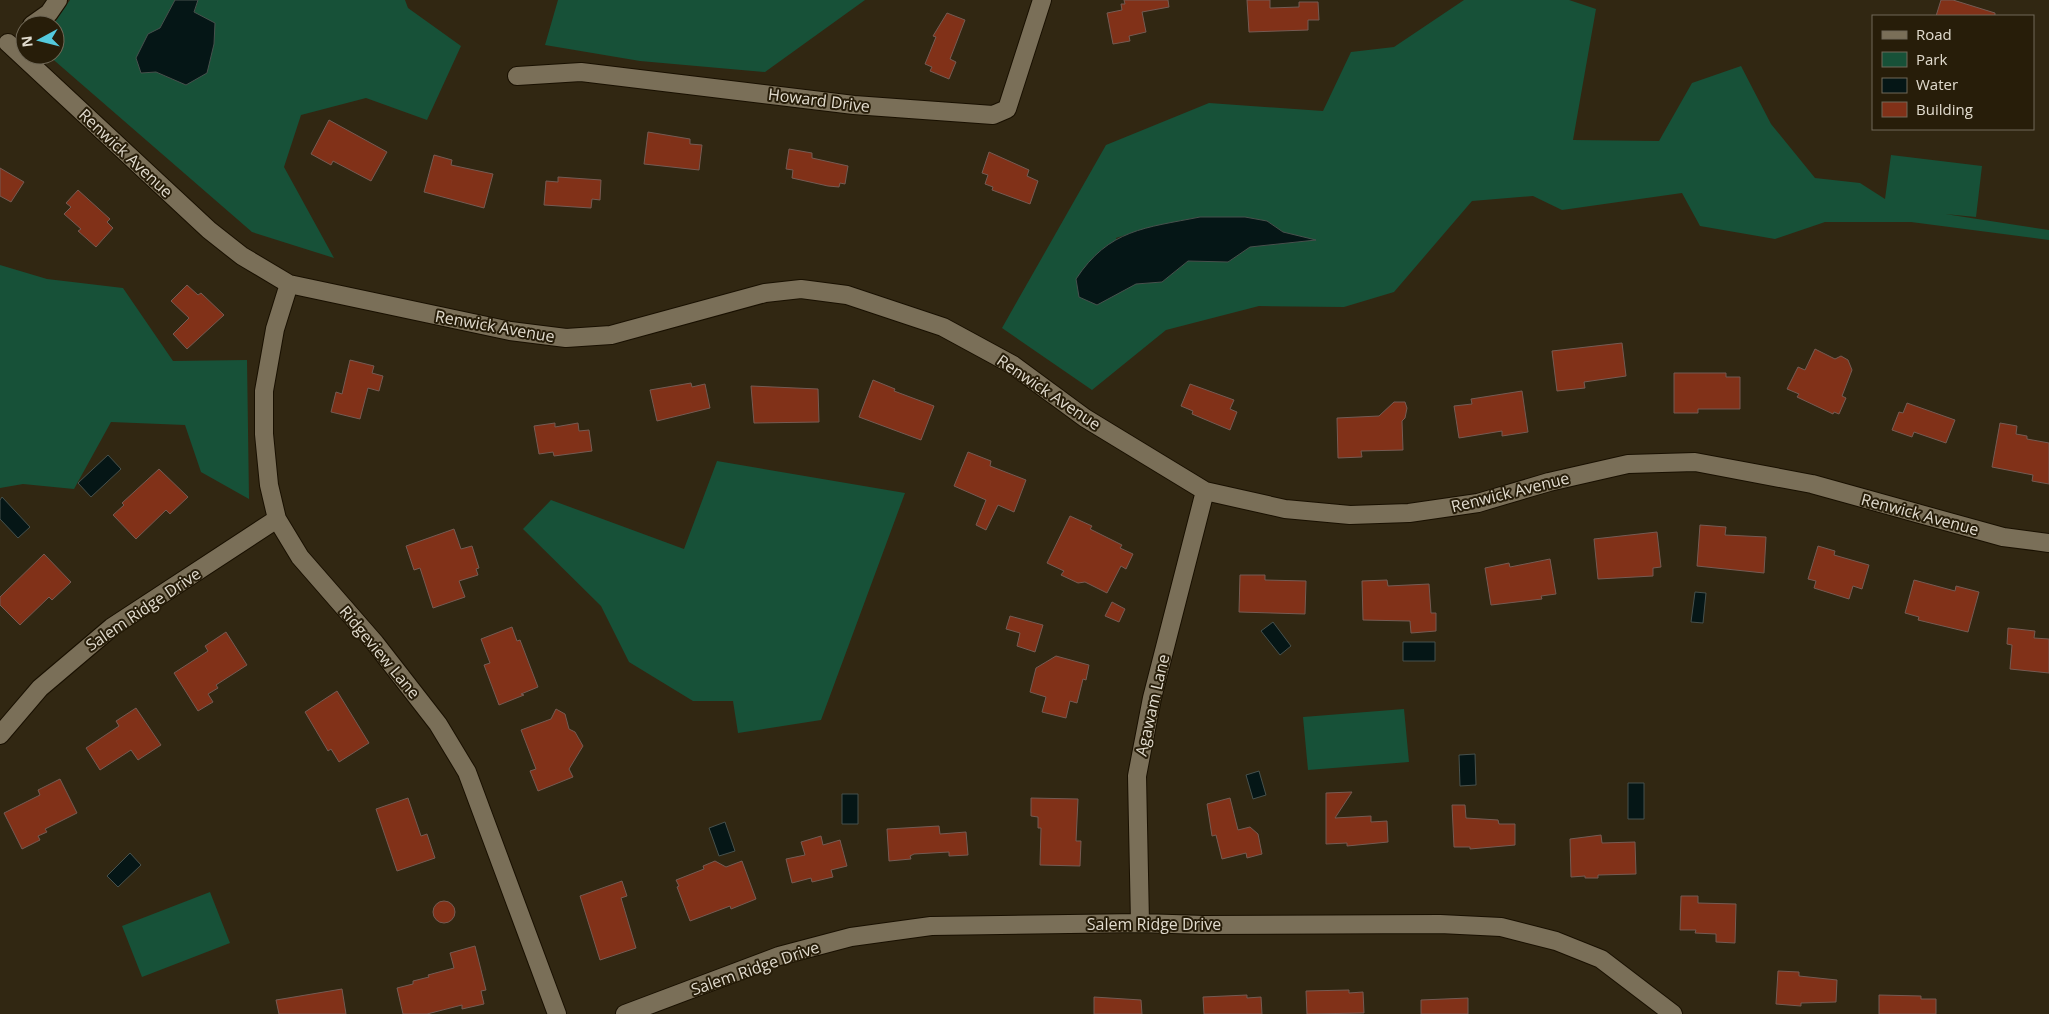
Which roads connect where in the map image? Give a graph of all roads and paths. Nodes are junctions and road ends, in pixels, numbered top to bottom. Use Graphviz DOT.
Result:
graph roads {
  1 [pos="58,0"];
  2 [pos="1042,0"];
  3 [pos="46,15"];
  4 [pos="15,36"];
  5 [pos="4,43"];
  6 [pos="517,76"];
  7 [pos="289,284"];
  8 [pos="1205,491"];
  9 [pos="277,519"];
  10 [pos="2049,543"];
  11 [pos="0,735"];
  12 [pos="1140,923"];
  13 [pos="557,1014"];
  14 [pos="625,1014"];
  15 [pos="1673,1014"];
  1 -- 3 [label="street"];
  2 -- 6 [label="street, Howard Drive"];
  4 -- 5 [label="street"];
  5 -- 7 [label="street, Renwick Avenue"];
  7 -- 8 [label="street, Renwick Avenue"];
  7 -- 9 [label="street, Ridgeview Lane"];
  8 -- 10 [label="street, Renwick Avenue"];
  8 -- 12 [label="street, Agawam Lane"];
  9 -- 11 [label="street, Salem Ridge Drive"];
  9 -- 13 [label="street, Ridgeview Lane"];
  12 -- 14 [label="street, Salem Ridge Drive"];
  12 -- 15 [label="street, Salem Ridge Drive"];
}
